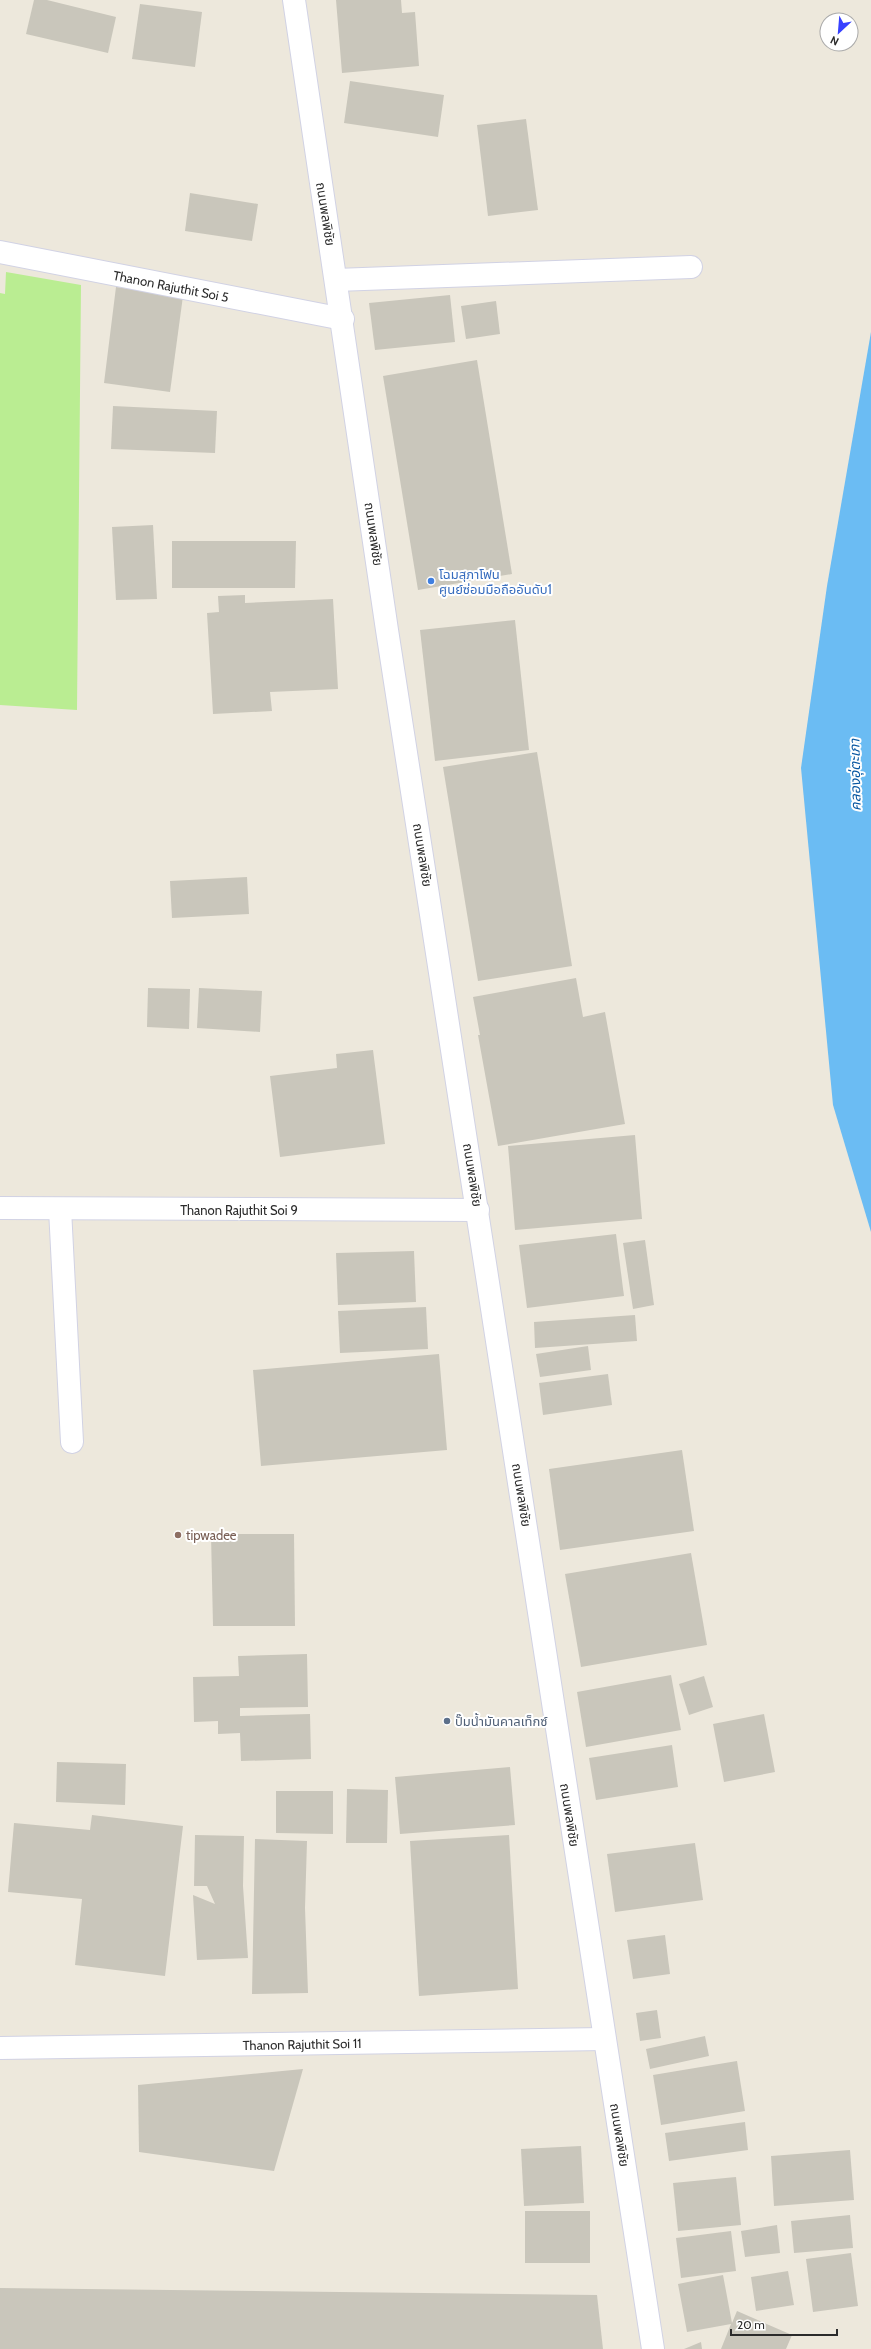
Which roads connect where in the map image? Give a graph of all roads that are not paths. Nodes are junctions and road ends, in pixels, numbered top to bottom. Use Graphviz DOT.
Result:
graph roads {
  1 [pos="294,0"];
  2 [pos="0,252"];
  3 [pos="691,267"];
  4 [pos="336,280"];
  5 [pos="343,319"];
  6 [pos="0,1208"];
  7 [pos="60,1209"];
  8 [pos="478,1210"];
  9 [pos="72,1442"];
  10 [pos="604,2039"];
  11 [pos="0,2048"];
  12 [pos="653,2349"];
  1 -- 4 [label="street, ถนนพลพิชัย"];
  2 -- 5 [label="street, Thanon Rajuthit Soi 5"];
  3 -- 4 [label="street"];
  4 -- 5 [label="street, ถนนพลพิชัย"];
  5 -- 8 [label="street, ถนนพลพิชัย"];
  6 -- 7 [label="street, Thanon Rajuthit Soi 9"];
  7 -- 8 [label="street, Thanon Rajuthit Soi 9"];
  7 -- 9 [label="street"];
  8 -- 10 [label="street, ถนนพลพิชัย"];
  10 -- 11 [label="street, Thanon Rajuthit Soi 11"];
  10 -- 12 [label="street, ถนนพลพิชัย"];
}
